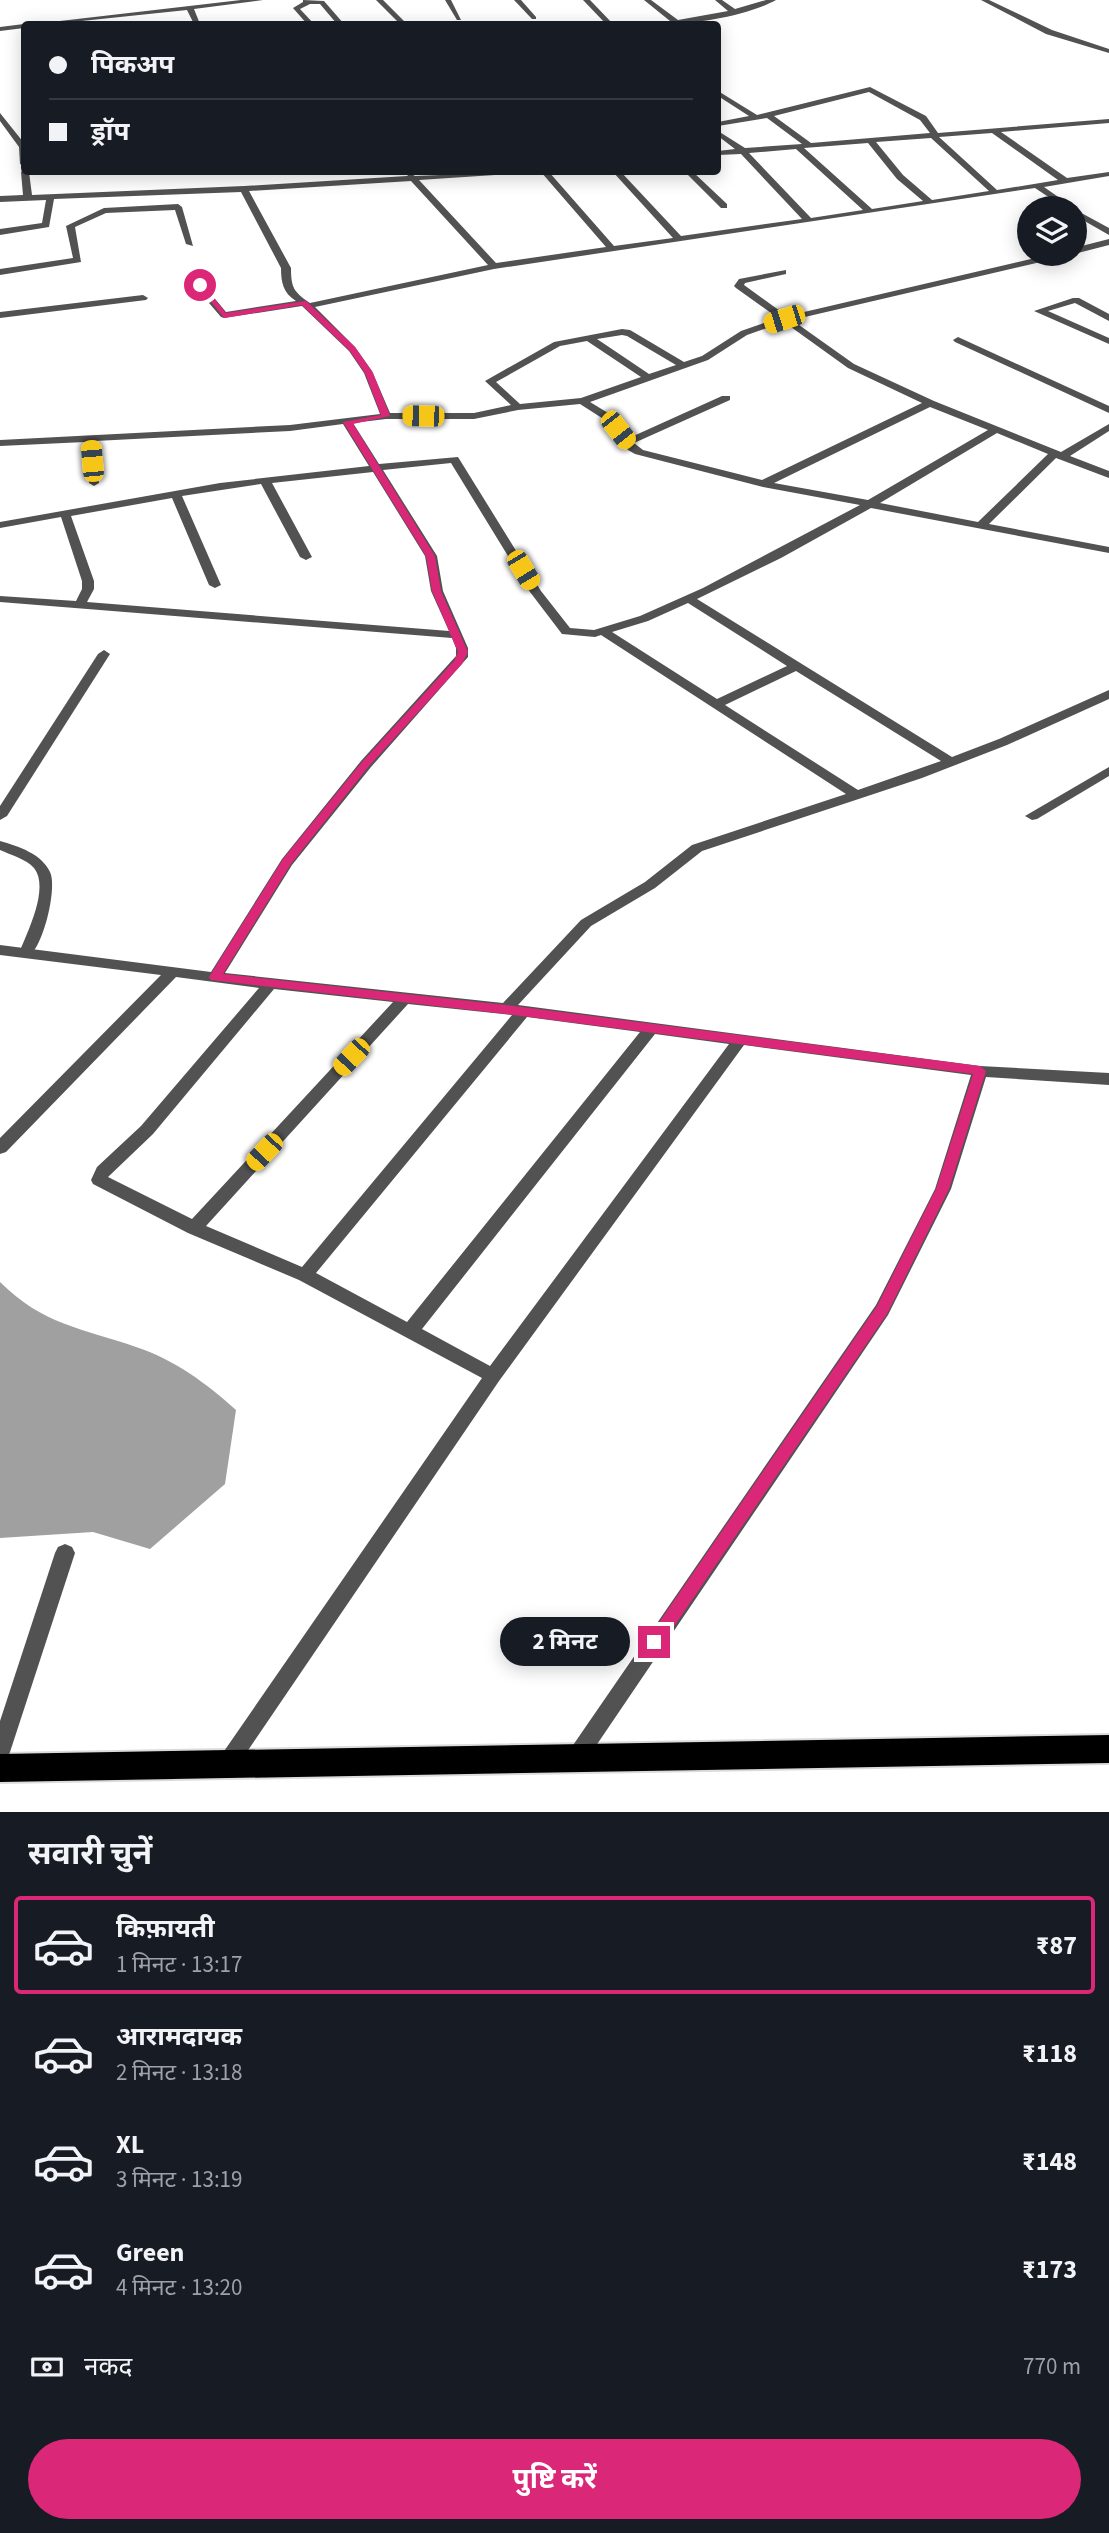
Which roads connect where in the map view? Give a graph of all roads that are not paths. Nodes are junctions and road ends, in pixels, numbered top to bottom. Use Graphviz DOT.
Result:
graph roads {
  1 [pos="260,0"];
  2 [pos="380,0"];
  3 [pos="448,0"];
  4 [pos="517,0"];
  5 [pos="586,0"];
  6 [pos="647,0"];
  7 [pos="718,0"];
  8 [pos="773,0"];
  9 [pos="997,0"];
  10 [pos="307,1"];
  11 [pos="986,1"];
  12 [pos="190,7"];
  13 [pos="734,12"];
  14 [pos="534,18"];
  15 [pos="459,19"];
  16 [pos="65,21"];
  17 [pos="196,21"];
  18 [pos="307,21"];
  19 [pos="338,21"];
  20 [pos="401,21"];
  21 [pos="607,21"];
  22 [pos="669,21"];
  23 [pos="688,21"];
  24 [pos="21,26"];
  25 [pos="0,29"];
  26 [pos="1109,51"];
  27 [pos="721,95"];
  28 [pos="0,115"];
  29 [pos="768,115"];
  30 [pos="756,117"];
  31 [pos="1109,121"];
  32 [pos="721,123"];
  33 [pos="994,131"];
  34 [pos="721,135"];
  35 [pos="934,135"];
  36 [pos="870,140"];
  37 [pos="21,144"];
  38 [pos="809,145"];
  39 [pos="797,146"];
  40 [pos="743,151"];
  41 [pos="721,153"];
  42 [pos="1109,174"];
  43 [pos="25,175"];
  44 [pos="410,175"];
  45 [pos="459,175"];
  46 [pos="548,175"];
  47 [pos="620,175"];
  48 [pos="692,175"];
  49 [pos="415,179"];
  50 [pos="1065,180"];
  51 [pos="1037,186"];
  52 [pos="244,189"];
  53 [pos="996,193"];
  54 [pos="1052,196"];
  55 [pos="28,198"];
  56 [pos="50,198"];
  57 [pos="0,199"];
  58 [pos="930,204"];
  59 [pos="724,206"];
  60 [pos="870,212"];
  61 [pos="808,219"];
  62 [pos="1087,219"];
  63 [pos="0,232"];
  64 [pos="1109,232"];
  65 [pos="679,239"];
  66 [pos="1109,242"];
  67 [pos="190,244"];
  68 [pos="611,248"];
  69 [pos="1087,248"];
  70 [pos="1017,265"];
  71 [pos="494,266"];
  72 [pos="195,269"];
  73 [pos="0,272"];
  74 [pos="783,272"];
  75 [pos="143,298"];
  76 [pos="306,304"];
  77 [pos="0,315"];
  78 [pos="1109,318"];
  79 [pos="784,319"];
  80 [pos="589,338"];
  81 [pos="958,340"];
  82 [pos="1109,341"];
  83 [pos="684,366"];
  84 [pos="650,379"];
  85 [pos="726,398"];
  86 [pos="582,401"];
  87 [pos="930,403"];
  88 [pos="518,407"];
  89 [pos="1109,410"];
  90 [pos="386,416"];
  91 [pos="347,422"];
  92 [pos="1109,426"];
  93 [pos="995,430"];
  94 [pos="90,439"];
  95 [pos="628,442"];
  96 [pos="0,443"];
  97 [pos="1059,454"];
  98 [pos="375,466"];
  99 [pos="1109,475"];
  100 [pos="265,481"];
  101 [pos="94,483"];
  102 [pos="763,484"];
  103 [pos="175,493"];
  104 [pos="873,505"];
  105 [pos="65,513"];
  106 [pos="0,525"];
  107 [pos="981,525"];
  108 [pos="1109,550"];
  109 [pos="306,557"];
  110 [pos="215,585"];
  111 [pos="687,598"];
  112 [pos="0,599"];
  113 [pos="79,606"];
  114 [pos="604,632"];
  115 [pos="457,635"];
  116 [pos="104,654"];
  117 [pos="798,665"];
  118 [pos="1109,694"];
  119 [pos="715,705"];
  120 [pos="951,762"];
  121 [pos="1109,771"];
  122 [pos="856,795"];
  123 [pos="0,816"];
  124 [pos="1032,816"];
  125 [pos="0,845"];
  126 [pos="0,950"];
  127 [pos="26,953"];
  128 [pos="173,972"];
  129 [pos="215,977"];
  130 [pos="270,984"];
  131 [pos="403,1000"];
  132 [pos="506,1009"];
  133 [pos="523,1012"];
  134 [pos="650,1029"];
  135 [pos="740,1041"];
  136 [pos="980,1071"];
  137 [pos="1109,1079"];
  138 [pos="0,1148"];
  139 [pos="194,1228"];
  140 [pos="305,1275"];
  141 [pos="411,1330"];
  142 [pos="494,1376"];
  143 [pos="65,1553"];
  144 [pos="1109,1749"];
  145 [pos="0,1752"];
  146 [pos="576,1758"];
  147 [pos="227,1764"];
  148 [pos="0,1768"];
  1 -- 12 [label="street"];
  2 -- 20 [label="street"];
  3 -- 15 [label="street"];
  4 -- 14 [label="street"];
  5 -- 21 [label="street"];
  6 -- 22 [label="street"];
  7 -- 13 [label="street"];
  8 -- 13 [label="street"];
  9 -- 11 [label="street"];
  10 -- 18 [label="street"];
  10 -- 19 [label="street"];
  11 -- 26 [label="street"];
  12 -- 16 [label="street"];
  12 -- 17 [label="street"];
  13 -- 23 [label="street"];
  24 -- 25 [label="street"];
  27 -- 30 [label="street"];
  28 -- 37 [label="street"];
  29 -- 30 [label="street"];
  29 -- 35 [label="street"];
  29 -- 38 [label="street"];
  30 -- 32 [label="street"];
  31 -- 33 [label="street"];
  33 -- 35 [label="street"];
  33 -- 50 [label="street"];
  34 -- 40 [label="street"];
  35 -- 36 [label="street"];
  35 -- 53 [label="street"];
  36 -- 38 [label="street"];
  36 -- 58 [label="street"];
  38 -- 39 [label="street"];
  39 -- 40 [label="street"];
  39 -- 60 [label="street"];
  40 -- 41 [label="street"];
  40 -- 61 [label="street"];
  42 -- 50 [label="street"];
  43 -- 55 [label="street"];
  44 -- 49 [label="street"];
  45 -- 49 [label="street"];
  46 -- 68 [label="street"];
  47 -- 65 [label="street"];
  48 -- 59 [label="street"];
  49 -- 52 [label="street"];
  49 -- 71 [label="street"];
  50 -- 51 [label="street"];
  51 -- 53 [label="street"];
  51 -- 54 [label="street"];
  52 -- 56 [label="street"];
  52 -- 76 [label="street"];
  53 -- 58 [label="street"];
  55 -- 56 [label="street"];
  55 -- 57 [label="street"];
  56 -- 63 [label="street"];
  58 -- 60 [label="street"];
  60 -- 61 [label="street"];
  61 -- 65 [label="street"];
  62 -- 64 [label="street"];
  65 -- 68 [label="street"];
  66 -- 69 [label="street"];
  67 -- 73 [label="street"];
  68 -- 71 [label="street"];
  70 -- 79 [label="street"];
  71 -- 76 [label="street"];
  72 -- 76 [label="street"];
  74 -- 79 [label="street"];
  75 -- 77 [label="street"];
  76 -- 90 [label="street"];
  78 -- 82 [label="street"];
  79 -- 83 [label="street"];
  79 -- 87 [label="street"];
  80 -- 83 [label="street"];
  80 -- 84 [label="street"];
  80 -- 88 [label="street"];
  81 -- 89 [label="street"];
  83 -- 84 [label="street"];
  84 -- 86 [label="street"];
  85 -- 95 [label="street"];
  86 -- 88 [label="street"];
  86 -- 95 [label="street"];
  87 -- 93 [label="street"];
  87 -- 102 [label="street"];
  88 -- 90 [label="street"];
  90 -- 91 [label="street"];
  91 -- 94 [label="street"];
  91 -- 98 [label="street"];
  92 -- 97 [label="street"];
  93 -- 97 [label="street"];
  93 -- 104 [label="street"];
  94 -- 96 [label="street"];
  94 -- 101 [label="street"];
  95 -- 102 [label="street"];
  97 -- 99 [label="street"];
  97 -- 107 [label="street"];
  98 -- 100 [label="street"];
  98 -- 114 [label="street"];
  98 -- 115 [label="street"];
  100 -- 103 [label="street"];
  100 -- 109 [label="street"];
  102 -- 104 [label="street"];
  103 -- 105 [label="street"];
  103 -- 110 [label="street"];
  104 -- 107 [label="street"];
  104 -- 111 [label="street"];
  105 -- 106 [label="street"];
  105 -- 113 [label="street"];
  107 -- 108 [label="street"];
  111 -- 114 [label="street"];
  111 -- 117 [label="street"];
  112 -- 113 [label="street"];
  113 -- 115 [label="street"];
  114 -- 119 [label="street"];
  115 -- 129 [label="street"];
  116 -- 123 [label="street"];
  117 -- 119 [label="street"];
  117 -- 120 [label="street"];
  118 -- 120 [label="street"];
  119 -- 122 [label="street"];
  120 -- 122 [label="street"];
  121 -- 124 [label="street"];
  122 -- 132 [label="street"];
  125 -- 127 [label="street"];
  126 -- 127 [label="street"];
  127 -- 128 [label="street"];
  128 -- 129 [label="street"];
  128 -- 138 [label="street"];
  129 -- 130 [label="street"];
  130 -- 131 [label="street"];
  130 -- 139 [label="street"];
  131 -- 132 [label="street"];
  131 -- 139 [label="street"];
  132 -- 133 [label="street"];
  133 -- 134 [label="street"];
  133 -- 140 [label="street"];
  134 -- 135 [label="street"];
  134 -- 141 [label="street"];
  135 -- 136 [label="street"];
  135 -- 142 [label="street"];
  136 -- 137 [label="street"];
  136 -- 146 [label="street"];
  139 -- 140 [label="street"];
  140 -- 141 [label="street"];
  141 -- 142 [label="street"];
  142 -- 147 [label="street"];
  143 -- 145 [label="street"];
  144 -- 146 [label="highway"];
  146 -- 147 [label="highway"];
  147 -- 148 [label="highway"];
}
